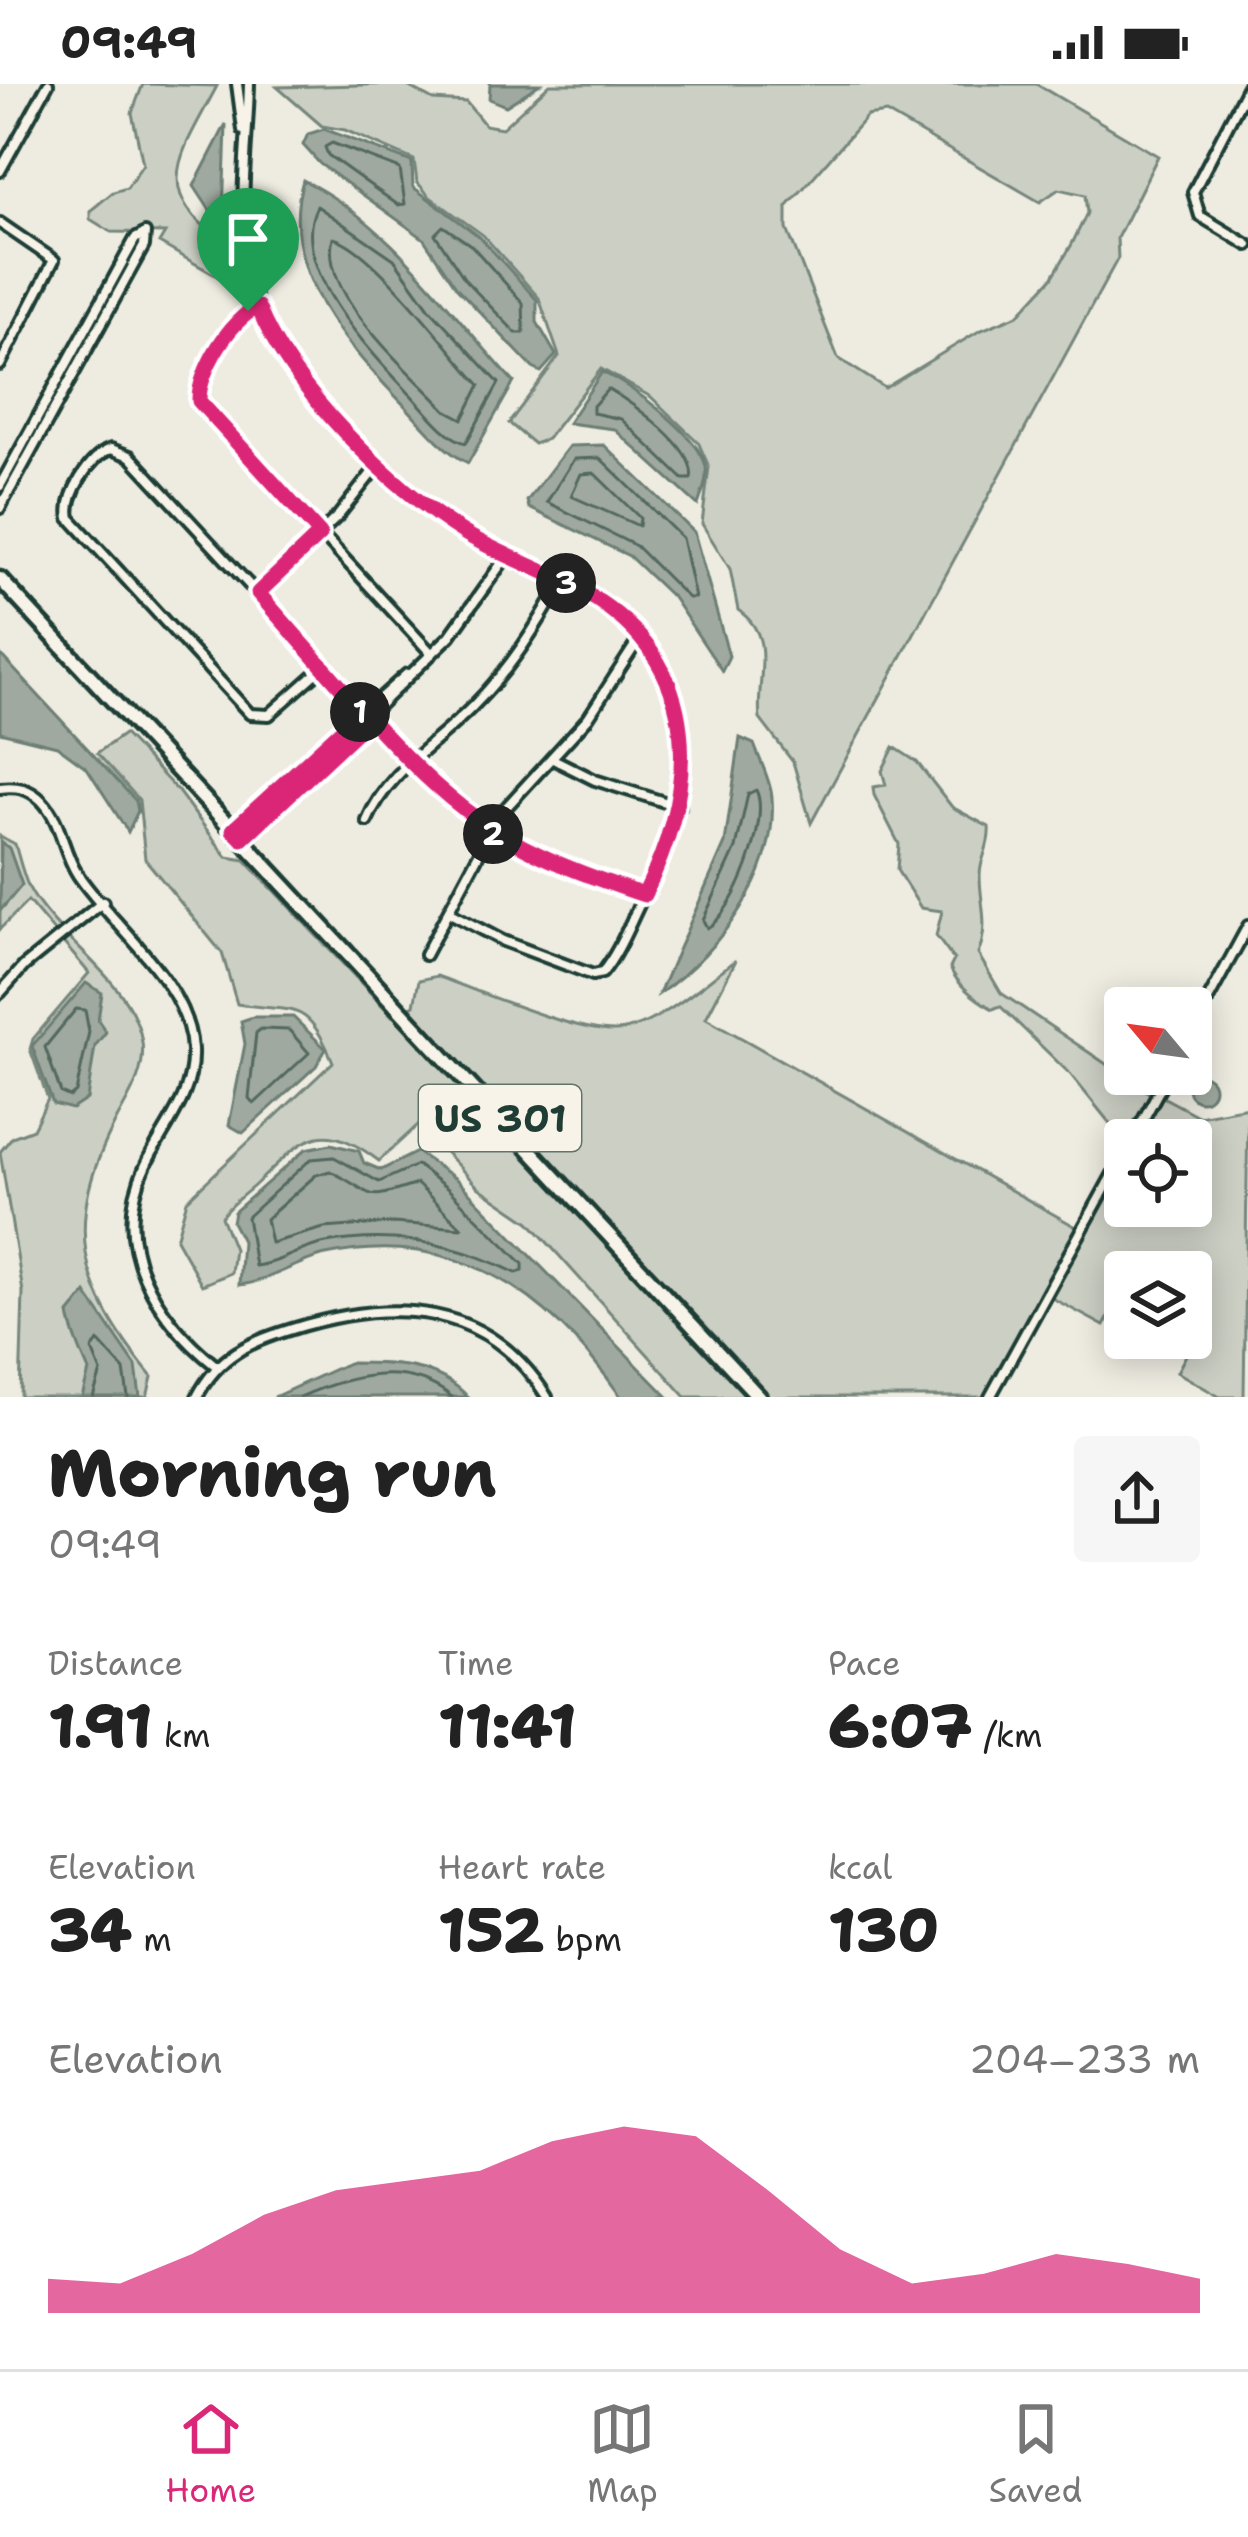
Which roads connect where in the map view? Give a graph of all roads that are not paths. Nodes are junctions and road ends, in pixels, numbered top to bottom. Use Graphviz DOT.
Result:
graph roads {
  1 [pos="48,84"];
  2 [pos="237,84"];
  3 [pos="249,84"];
  4 [pos="1248,86"];
  5 [pos="243,133"];
  6 [pos="0,171"];
  7 [pos="0,223"];
  8 [pos="1248,245"];
  9 [pos="258,307"];
  10 [pos="0,365"];
  11 [pos="379,464"];
  12 [pos="0,487"];
  13 [pos="0,508"];
  14 [pos="320,534"];
  15 [pos="506,557"];
  16 [pos="0,579"];
  17 [pos="562,581"];
  18 [pos="258,593"];
  19 [pos="638,638"];
  20 [pos="432,654"];
  21 [pos="322,668"];
  22 [pos="362,711"];
  23 [pos="370,719"];
  24 [pos="553,759"];
  25 [pos="410,763"];
  26 [pos="0,788"];
  27 [pos="680,808"];
  28 [pos="367,821"];
  29 [pos="490,832"];
  30 [pos="238,835"];
  31 [pos="644,895"];
  32 [pos="103,902"];
  33 [pos="448,912"];
  34 [pos="1248,926"];
  35 [pos="425,956"];
  36 [pos="1212,992"];
  37 [pos="0,993"];
  38 [pos="1104,1190"];
  39 [pos="216,1366"];
  40 [pos="197,1397"];
  41 [pos="547,1397"];
  42 [pos="759,1397"];
  43 [pos="991,1397"];
  1 -- 6 [label="street"];
  2 -- 5 [label="street"];
  3 -- 5 [label="street"];
  4 -- 8 [label="street"];
  5 -- 9 [label="street"];
  7 -- 10 [label="street"];
  9 -- 11 [label="street"];
  9 -- 14 [label="street"];
  11 -- 14 [label="street"];
  11 -- 15 [label="street"];
  12 -- 13 [label="street"];
  14 -- 18 [label="street"];
  14 -- 20 [label="street"];
  15 -- 17 [label="street"];
  15 -- 20 [label="street"];
  16 -- 30 [label="main road, US 301"];
  17 -- 19 [label="street"];
  17 -- 25 [label="street"];
  18 -- 21 [label="street"];
  18 -- 21 [label="street"];
  19 -- 24 [label="street"];
  19 -- 27 [label="street"];
  20 -- 22 [label="street"];
  20 -- 23 [label="street"];
  21 -- 22 [label="street"];
  22 -- 23 [label="street"];
  22 -- 30 [label="street"];
  23 -- 25 [label="street"];
  23 -- 30 [label="street"];
  24 -- 27 [label="street"];
  24 -- 29 [label="street"];
  25 -- 28 [label="street"];
  25 -- 29 [label="street"];
  26 -- 32 [label="street"];
  27 -- 31 [label="street"];
  29 -- 31 [label="street"];
  29 -- 33 [label="street"];
  30 -- 42 [label="main road, US 301"];
  31 -- 33 [label="street"];
  32 -- 37 [label="street"];
  32 -- 39 [label="street"];
  33 -- 35 [label="street"];
  34 -- 36 [label="street"];
  38 -- 43 [label="street"];
  39 -- 40 [label="street"];
  39 -- 41 [label="street"];
}
